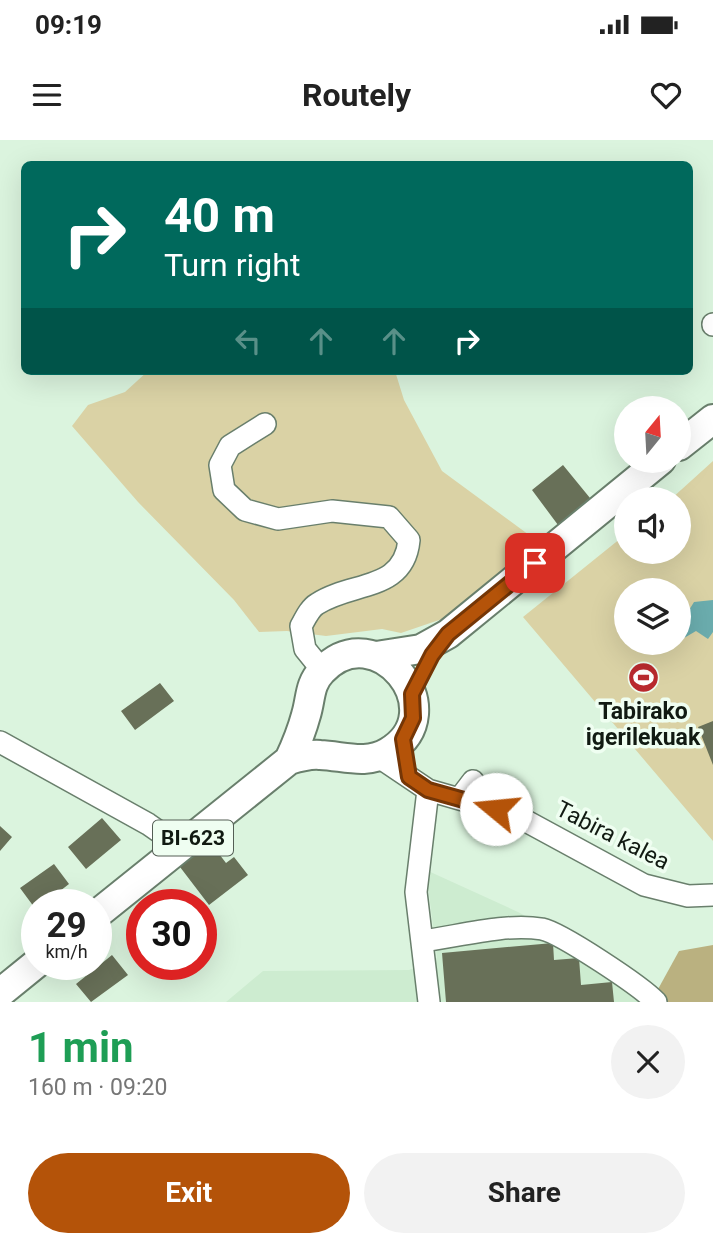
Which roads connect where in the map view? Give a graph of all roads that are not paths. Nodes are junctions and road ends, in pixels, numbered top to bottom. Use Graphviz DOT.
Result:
graph roads {
  1 [pos="713,419"];
  2 [pos="265,425"];
  3 [pos="691,436"];
  4 [pos="645,473"];
  5 [pos="448,634"];
  6 [pos="376,656"];
  7 [pos="323,670"];
  8 [pos="412,694"];
  9 [pos="308,711"];
  10 [pos="403,739"];
  11 [pos="0,742"];
  12 [pos="341,756"];
  13 [pos="379,757"];
  14 [pos="289,760"];
  15 [pos="409,777"];
  16 [pos="428,790"];
  17 [pos="181,847"];
  18 [pos="713,895"];
  19 [pos="112,902"];
  20 [pos="423,941"];
  21 [pos="21,976"];
  22 [pos="0,993"];
  23 [pos="429,1002"];
  24 [pos="656,1002"];
  1 -- 3 [label="main road"];
  2 -- 7 [label="street"];
  4 -- 5 [label="main road"];
  5 -- 6 [label="main road"];
  5 -- 8 [label="main road"];
  6 -- 7 [label="main road"];
  6 -- 8 [label="main road"];
  7 -- 9 [label="main road, BI-623"];
  8 -- 10 [label="main road"];
  9 -- 12 [label="main road"];
  9 -- 14 [label="main road, BI-623"];
  10 -- 13 [label="main road"];
  10 -- 15 [label="street"];
  11 -- 17 [label="street"];
  12 -- 13 [label="main road, BI-623"];
  12 -- 14 [label="main road, BI-623"];
  13 -- 15 [label="street, Tabira kalea"];
  14 -- 17 [label="main road, BI-623"];
  15 -- 16 [label="street, Tabira kalea"];
  16 -- 18 [label="street, Tabira kalea"];
  16 -- 20 [label="street"];
  17 -- 19 [label="main road, BI-623"];
  20 -- 23 [label="street"];
  20 -- 24 [label="street"];
  21 -- 22 [label="main road"];
}
